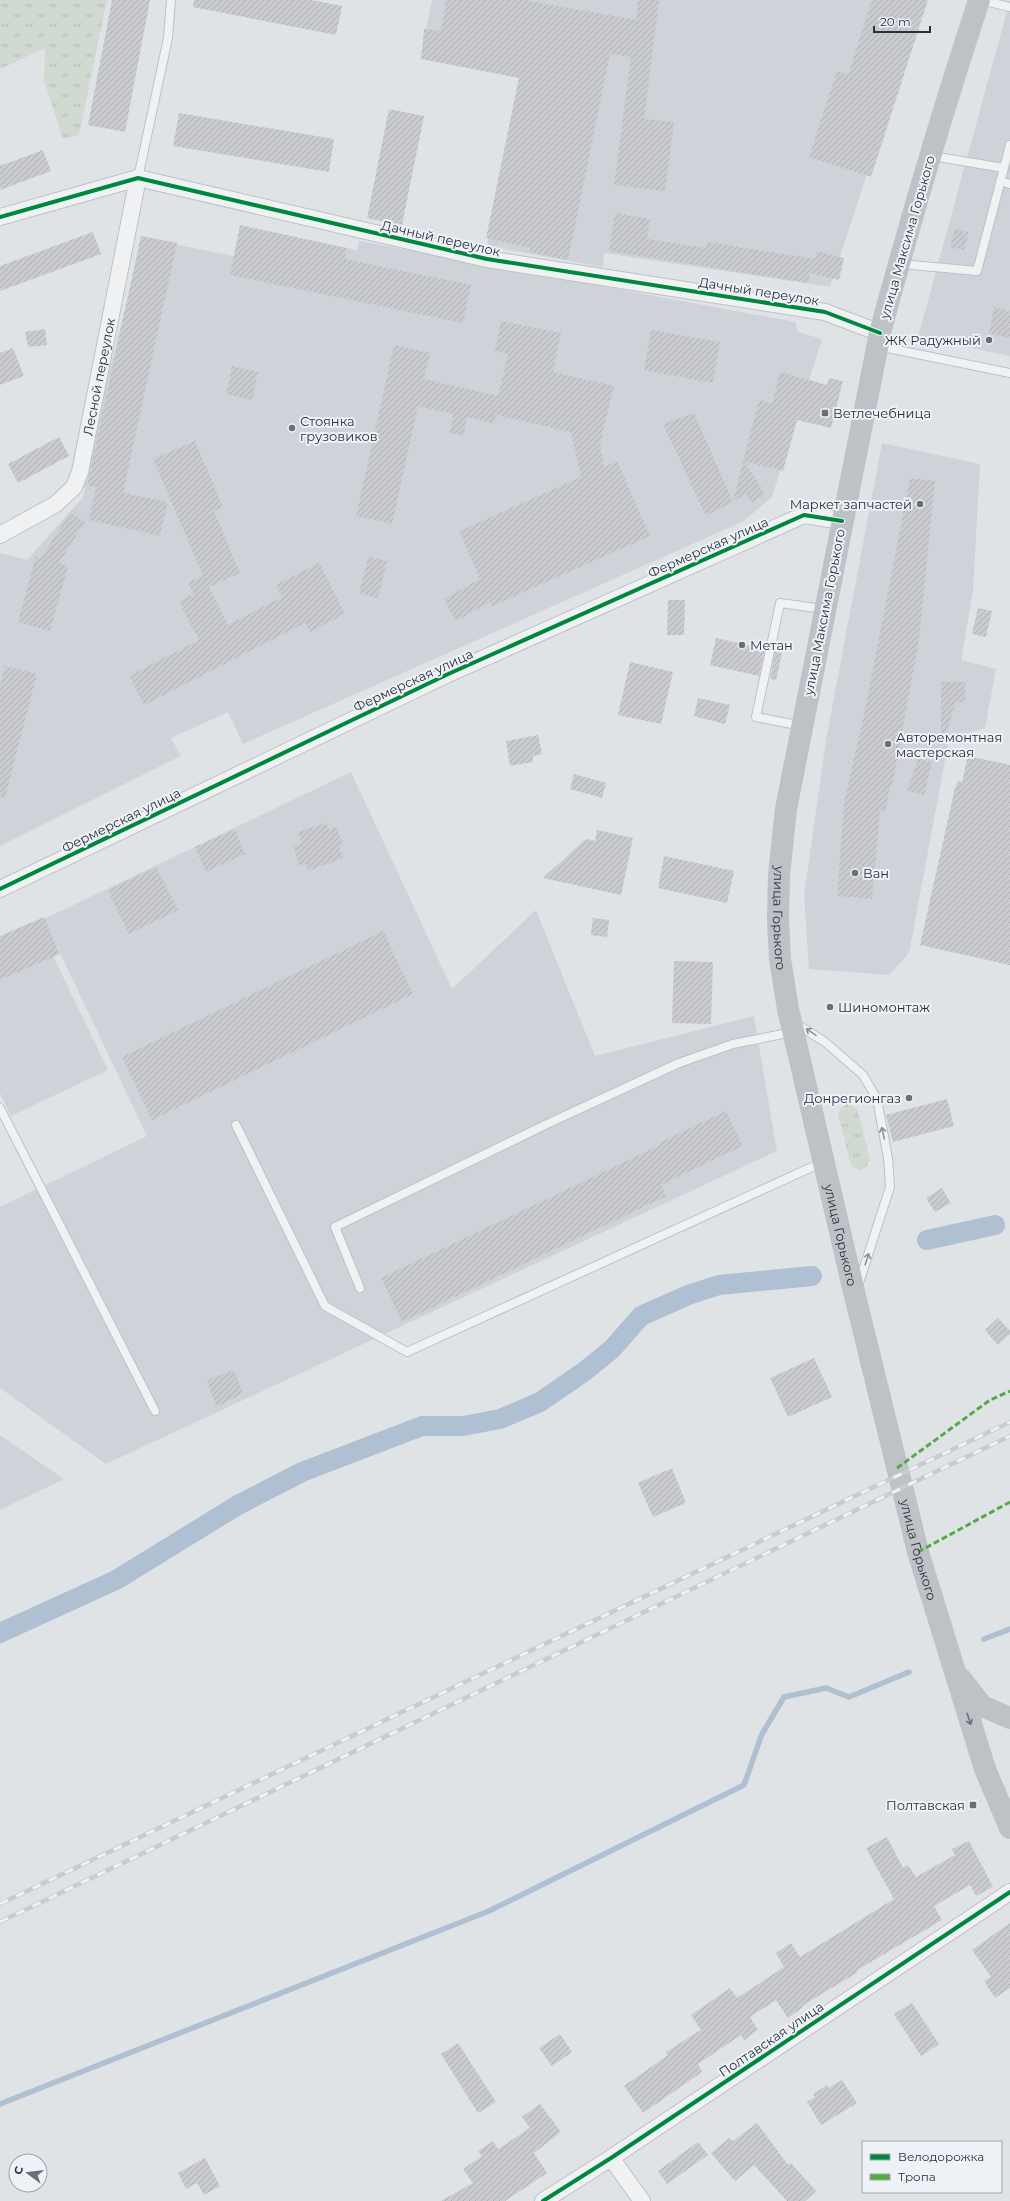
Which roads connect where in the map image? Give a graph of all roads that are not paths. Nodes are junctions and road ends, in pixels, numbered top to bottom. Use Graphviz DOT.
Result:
graph roads {
  1 [pos="171,0"];
  2 [pos="980,0"];
  3 [pos="1010,7"];
  4 [pos="1010,145"];
  5 [pos="930,156"];
  6 [pos="1004,168"];
  7 [pos="138,178"];
  8 [pos="1000,181"];
  9 [pos="1010,184"];
  10 [pos="0,217"];
  11 [pos="898,264"];
  12 [pos="879,340"];
  13 [pos="1010,373"];
  14 [pos="842,521"];
  15 [pos="0,535"];
  16 [pos="824,609"];
  17 [pos="802,726"];
  18 [pos="786,808"];
  19 [pos="0,889"];
  20 [pos="793,1026"];
  21 [pos="0,1108"];
  22 [pos="236,1125"];
  23 [pos="824,1162"];
  24 [pos="360,1288"];
  25 [pos="855,1296"];
  26 [pos="155,1411"];
  27 [pos="948,1656"];
  28 [pos="1010,1718"];
  29 [pos="1007,1816"];
  30 [pos="1010,1892"];
  31 [pos="612,2158"];
  32 [pos="543,2201"];
  33 [pos="642,2201"];
  1 -- 7 [label="lane"];
  2 -- 3 [label="lane"];
  2 -- 5 [label="main road, улица Максима Горького"];
  4 -- 6 [label="lane"];
  5 -- 6 [label="lane"];
  5 -- 11 [label="main road, улица Максима Горького"];
  6 -- 8 [label="lane"];
  7 -- 10 [label="street, Дачный переулок"];
  7 -- 12 [label="street, Дачный переулок"];
  7 -- 15 [label="street, Лесной переулок"];
  8 -- 9 [label="lane"];
  8 -- 11 [label="lane"];
  11 -- 12 [label="main road, улица Максима Горького"];
  12 -- 13 [label="lane"];
  12 -- 14 [label="main road, улица Максима Горького"];
  14 -- 16 [label="main road, улица Максима Горького"];
  14 -- 19 [label="street, Фермерская улица"];
  16 -- 17 [label="main road, улица Максима Горького"];
  16 -- 17 [label="lane"];
  17 -- 18 [label="main road, улица Максима Горького"];
  18 -- 20 [label="main road, улица Горького"];
  20 -- 23 [label="main road, улица Горького"];
  20 -- 24 [label="lane"];
  25 -- 20 [label="lane, one-way"];
  21 -- 26 [label="lane"];
  22 -- 23 [label="lane"];
  23 -- 25 [label="main road, улица Горького"];
  25 -- 27 [label="main road, улица Горького"];
  27 -- 28 [label="main road"];
  27 -- 29 [label="main road, one-way"];
  30 -- 31 [label="street, Полтавская улица"];
  31 -- 32 [label="street, Полтавская улица"];
  31 -- 33 [label="street"];
}
